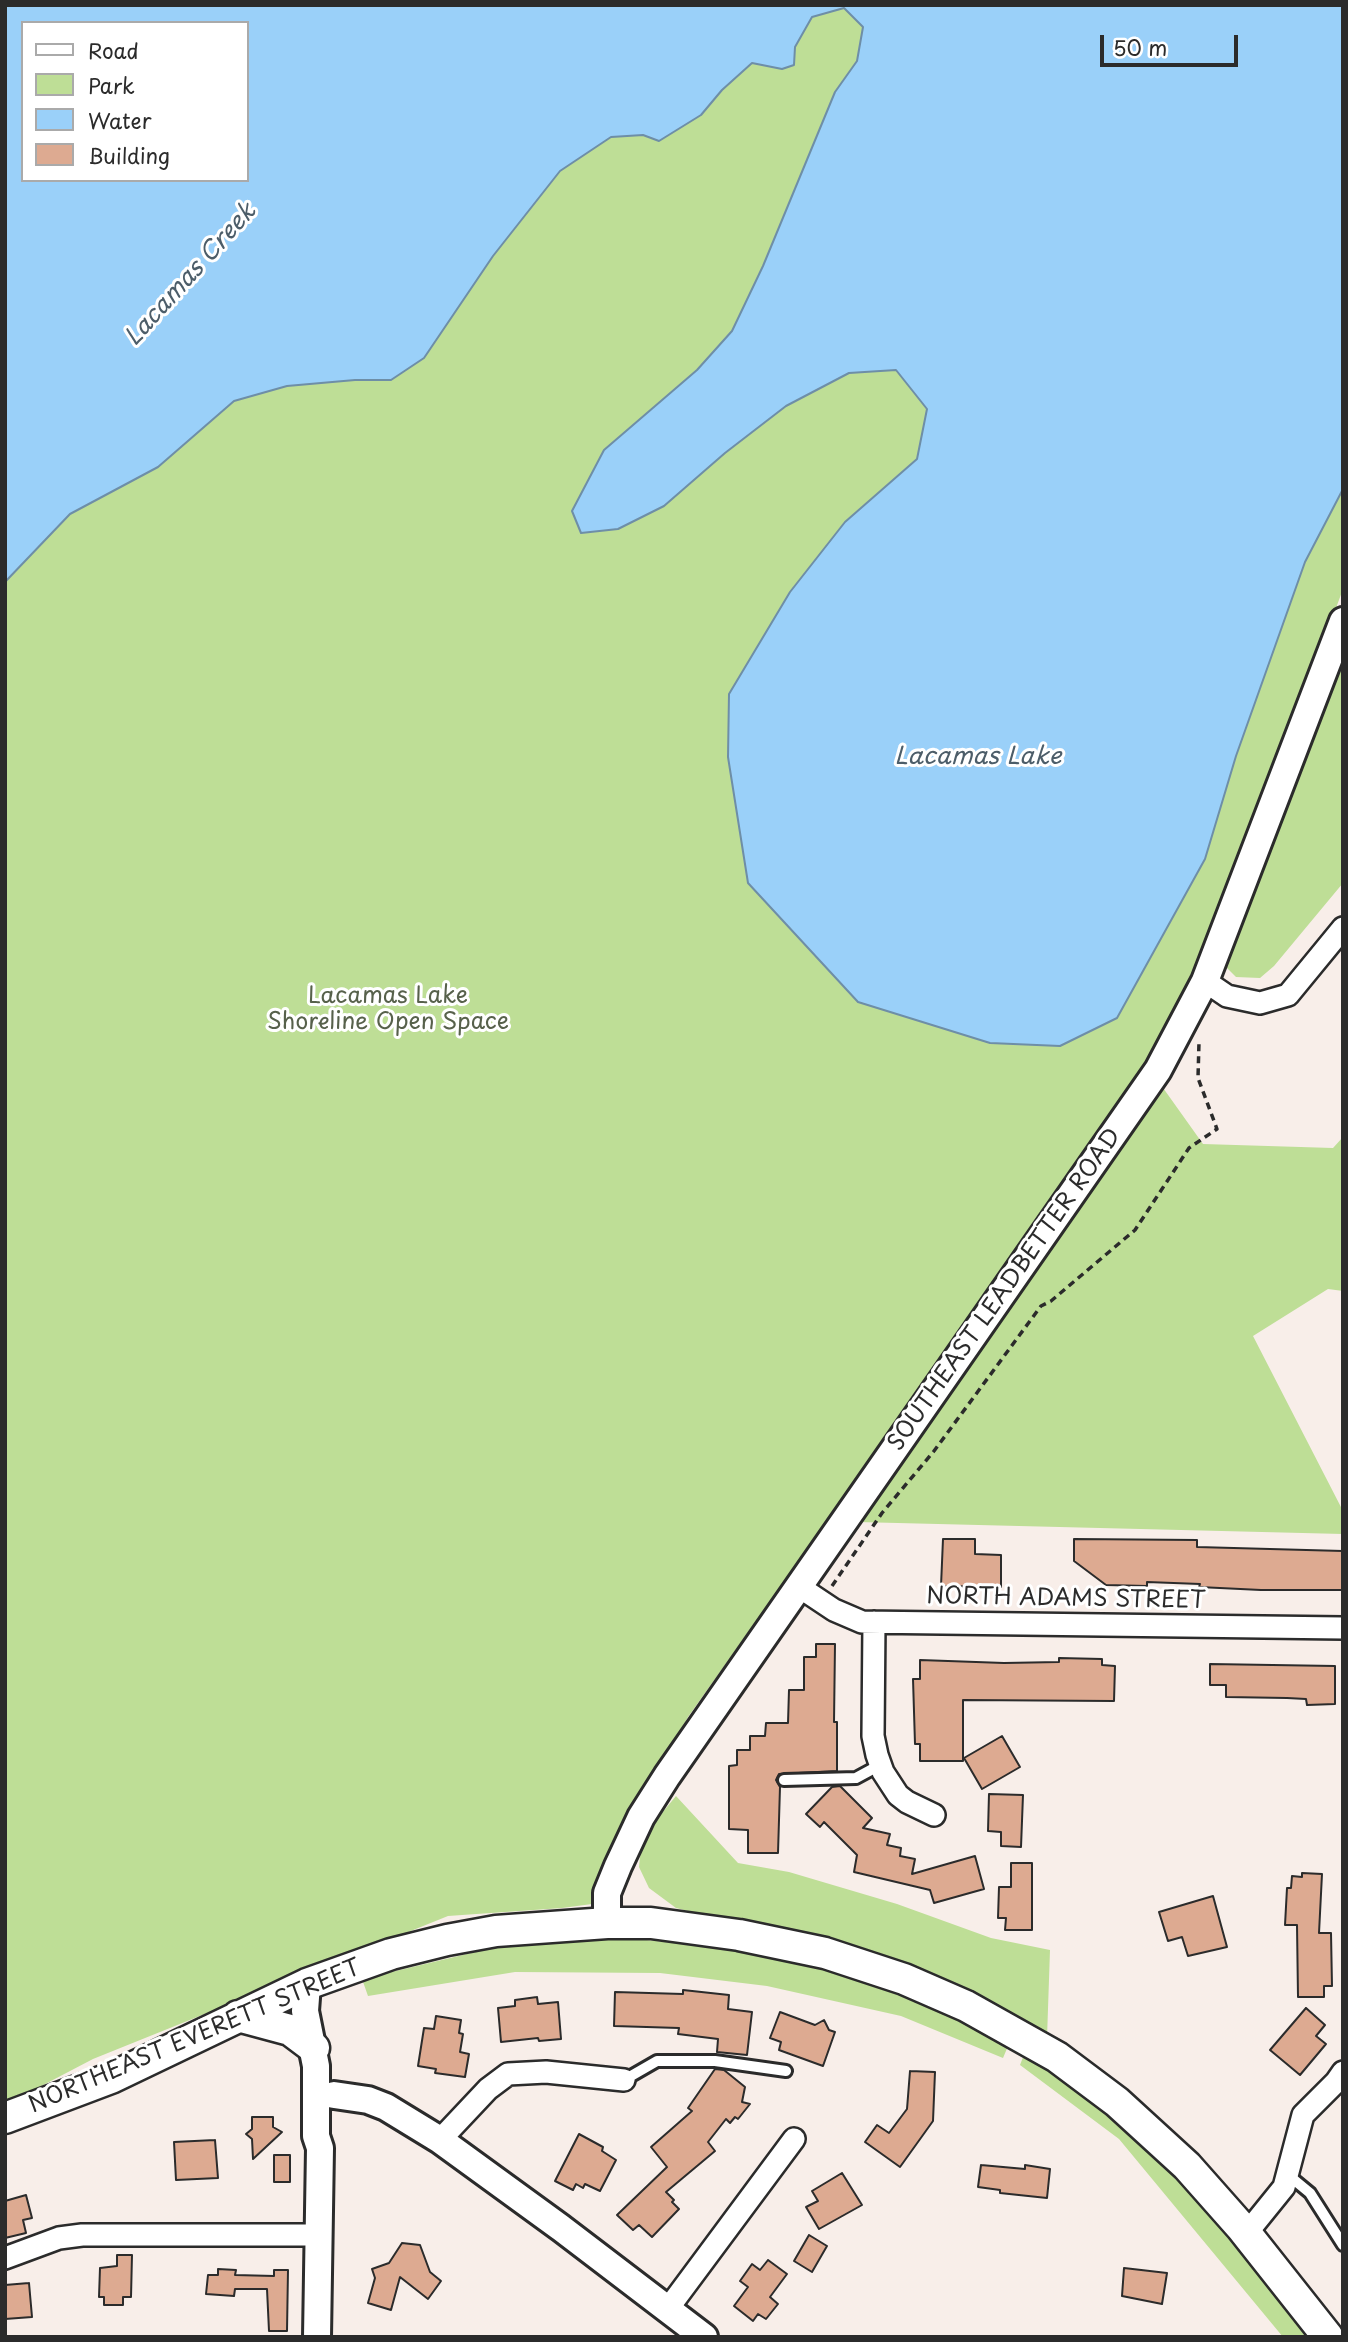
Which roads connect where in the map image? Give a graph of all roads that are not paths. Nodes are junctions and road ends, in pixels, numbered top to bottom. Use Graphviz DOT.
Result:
graph roads {
  1 [pos="1343,621"];
  2 [pos="1343,928"];
  3 [pos="1205,981"];
  4 [pos="798,1586"];
  5 [pos="874,1622"];
  6 [pos="1343,1628"];
  7 [pos="880,1765"];
  8 [pos="785,1780"];
  9 [pos="934,1815"];
  10 [pos="607,1923"];
  11 [pos="307,1984"];
  12 [pos="238,2016"];
  13 [pos="314,2048"];
  14 [pos="786,2071"];
  15 [pos="1343,2072"];
  16 [pos="624,2080"];
  17 [pos="334,2095"];
  18 [pos="5,2118"];
  19 [pos="793,2139"];
  20 [pos="440,2140"];
  21 [pos="320,2148"];
  22 [pos="1287,2174"];
  23 [pos="1246,2234"];
  24 [pos="317,2235"];
  25 [pos="1343,2245"];
  26 [pos="5,2258"];
  27 [pos="667,2310"];
  28 [pos="317,2337"];
  29 [pos="704,2337"];
  30 [pos="1328,2337"];
  1 -- 3 [label="street, SOUTHEAST LEADBETTER ROAD"];
  2 -- 3 [label="street"];
  3 -- 4 [label="street, SOUTHEAST LEADBETTER ROAD"];
  4 -- 5 [label="street, NORTH ADAMS STREET"];
  4 -- 10 [label="street, SOUTHEAST LEADBETTER ROAD"];
  5 -- 6 [label="street, NORTH ADAMS STREET"];
  5 -- 7 [label="street"];
  7 -- 8 [label="lane"];
  7 -- 9 [label="street"];
  10 -- 11 [label="main road, NORTHEAST EVERETT STREET"];
  10 -- 23 [label="main road, NORTHEAST EVERETT STREET"];
  11 -- 12 [label="main road, NORTHEAST EVERETT STREET"];
  11 -- 13 [label="street"];
  11 -- 17 [label="street"];
  12 -- 13 [label="main road"];
  12 -- 18 [label="main road, NORTHEAST EVERETT STREET"];
  13 -- 21 [label="street"];
  14 -- 16 [label="lane"];
  15 -- 22 [label="street"];
  16 -- 20 [label="street"];
  17 -- 20 [label="street"];
  17 -- 21 [label="street"];
  19 -- 27 [label="street"];
  20 -- 27 [label="street"];
  21 -- 24 [label="street"];
  22 -- 23 [label="street"];
  22 -- 25 [label="lane"];
  23 -- 30 [label="main road, NORTHEAST EVERETT STREET"];
  24 -- 26 [label="street"];
  24 -- 28 [label="street"];
  27 -- 29 [label="street"];
}
